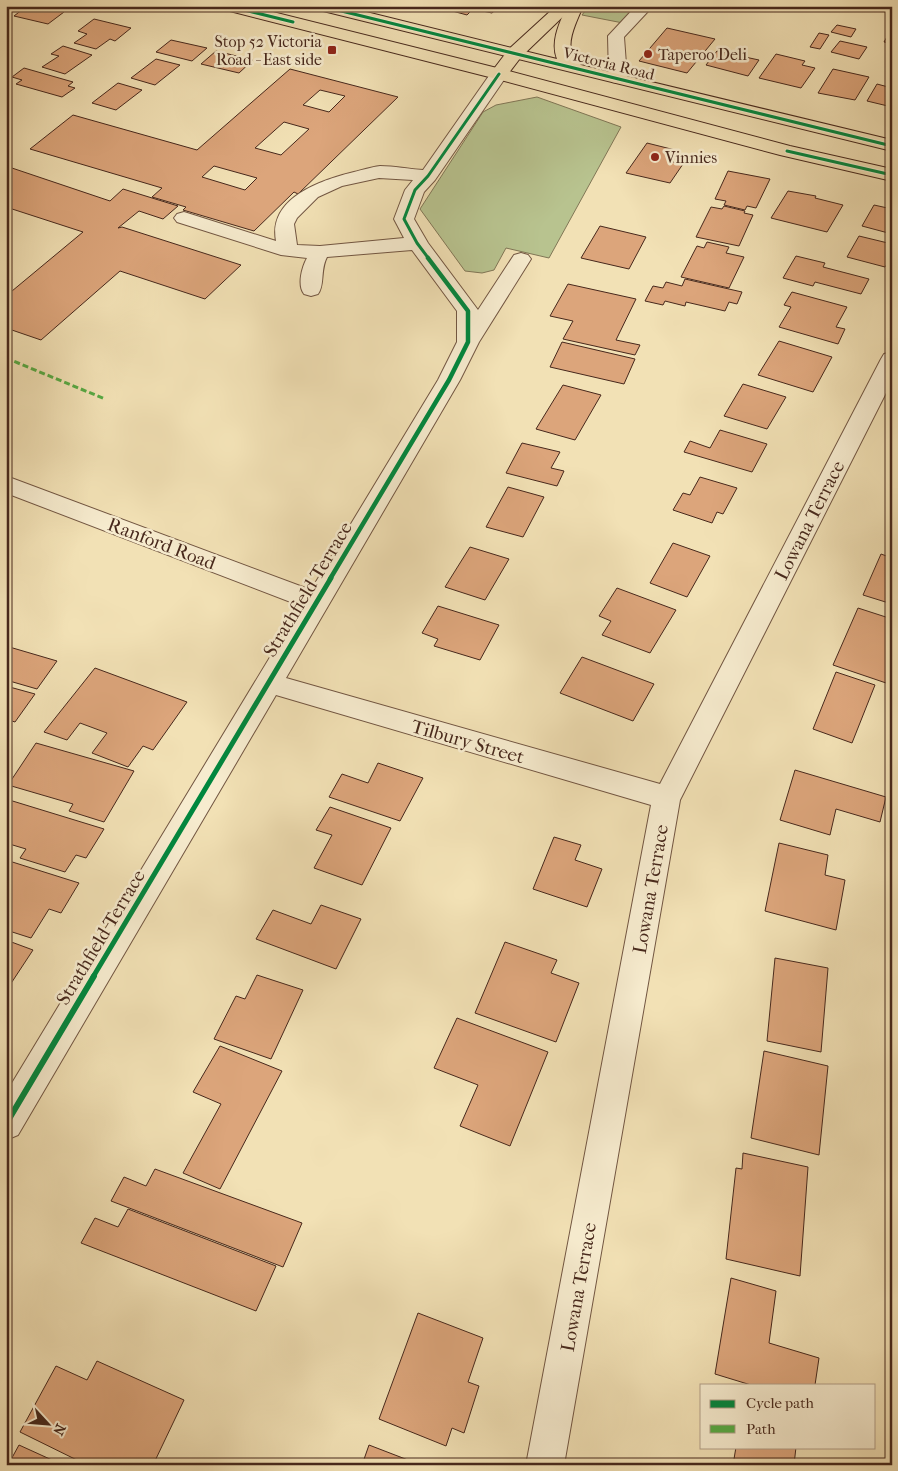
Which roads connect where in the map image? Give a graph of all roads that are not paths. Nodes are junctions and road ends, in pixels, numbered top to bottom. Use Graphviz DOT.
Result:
graph roads {
  1 [pos="228,6"];
  2 [pos="320,6"];
  3 [pos="566,6"];
  4 [pos="575,6"];
  5 [pos="645,6"];
  6 [pos="515,53"];
  7 [pos="574,67"];
  8 [pos="500,74"];
  9 [pos="618,78"];
  10 [pos="892,146"];
  11 [pos="892,175"];
  12 [pos="428,176"];
  13 [pos="184,218"];
  14 [pos="418,243"];
  15 [pos="288,251"];
  16 [pos="320,252"];
  17 [pos="521,259"];
  18 [pos="311,290"];
  19 [pos="468,342"];
  20 [pos="892,359"];
  21 [pos="882,401"];
  22 [pos="6,484"];
  23 [pos="317,602"];
  24 [pos="269,683"];
  25 [pos="667,798"];
  26 [pos="6,1124"];
  27 [pos="545,1465"];
  1 -- 8 [label="main road"];
  2 -- 6 [label="main road, Victoria Road"];
  3 -- 6 [label="main road, Strathfield Terrace"];
  4 -- 7 [label="main road"];
  5 -- 9 [label="street"];
  6 -- 7 [label="main road, Victoria Road"];
  6 -- 8 [label="main road, Strathfield Terrace"];
  7 -- 9 [label="main road, Victoria Road"];
  8 -- 11 [label="main road"];
  8 -- 12 [label="street, Strathfield Terrace"];
  9 -- 10 [label="main road, Victoria Road"];
  12 -- 14 [label="street, Strathfield Terrace"];
  12 -- 15 [label="street"];
  13 -- 15 [label="street"];
  14 -- 16 [label="street"];
  14 -- 19 [label="street, Strathfield Terrace"];
  15 -- 16 [label="street"];
  16 -- 18 [label="street"];
  17 -- 19 [label="street, Strathfield Terrace"];
  19 -- 23 [label="street, Strathfield Terrace"];
  20 -- 21 [label="street, Lowana Terrace"];
  21 -- 25 [label="street, Lowana Terrace"];
  22 -- 23 [label="street, Ranford Road"];
  23 -- 24 [label="street, Strathfield Terrace"];
  24 -- 25 [label="street, Tilbury Street"];
  24 -- 26 [label="street, Strathfield Terrace"];
  25 -- 27 [label="street, Lowana Terrace"];
}
